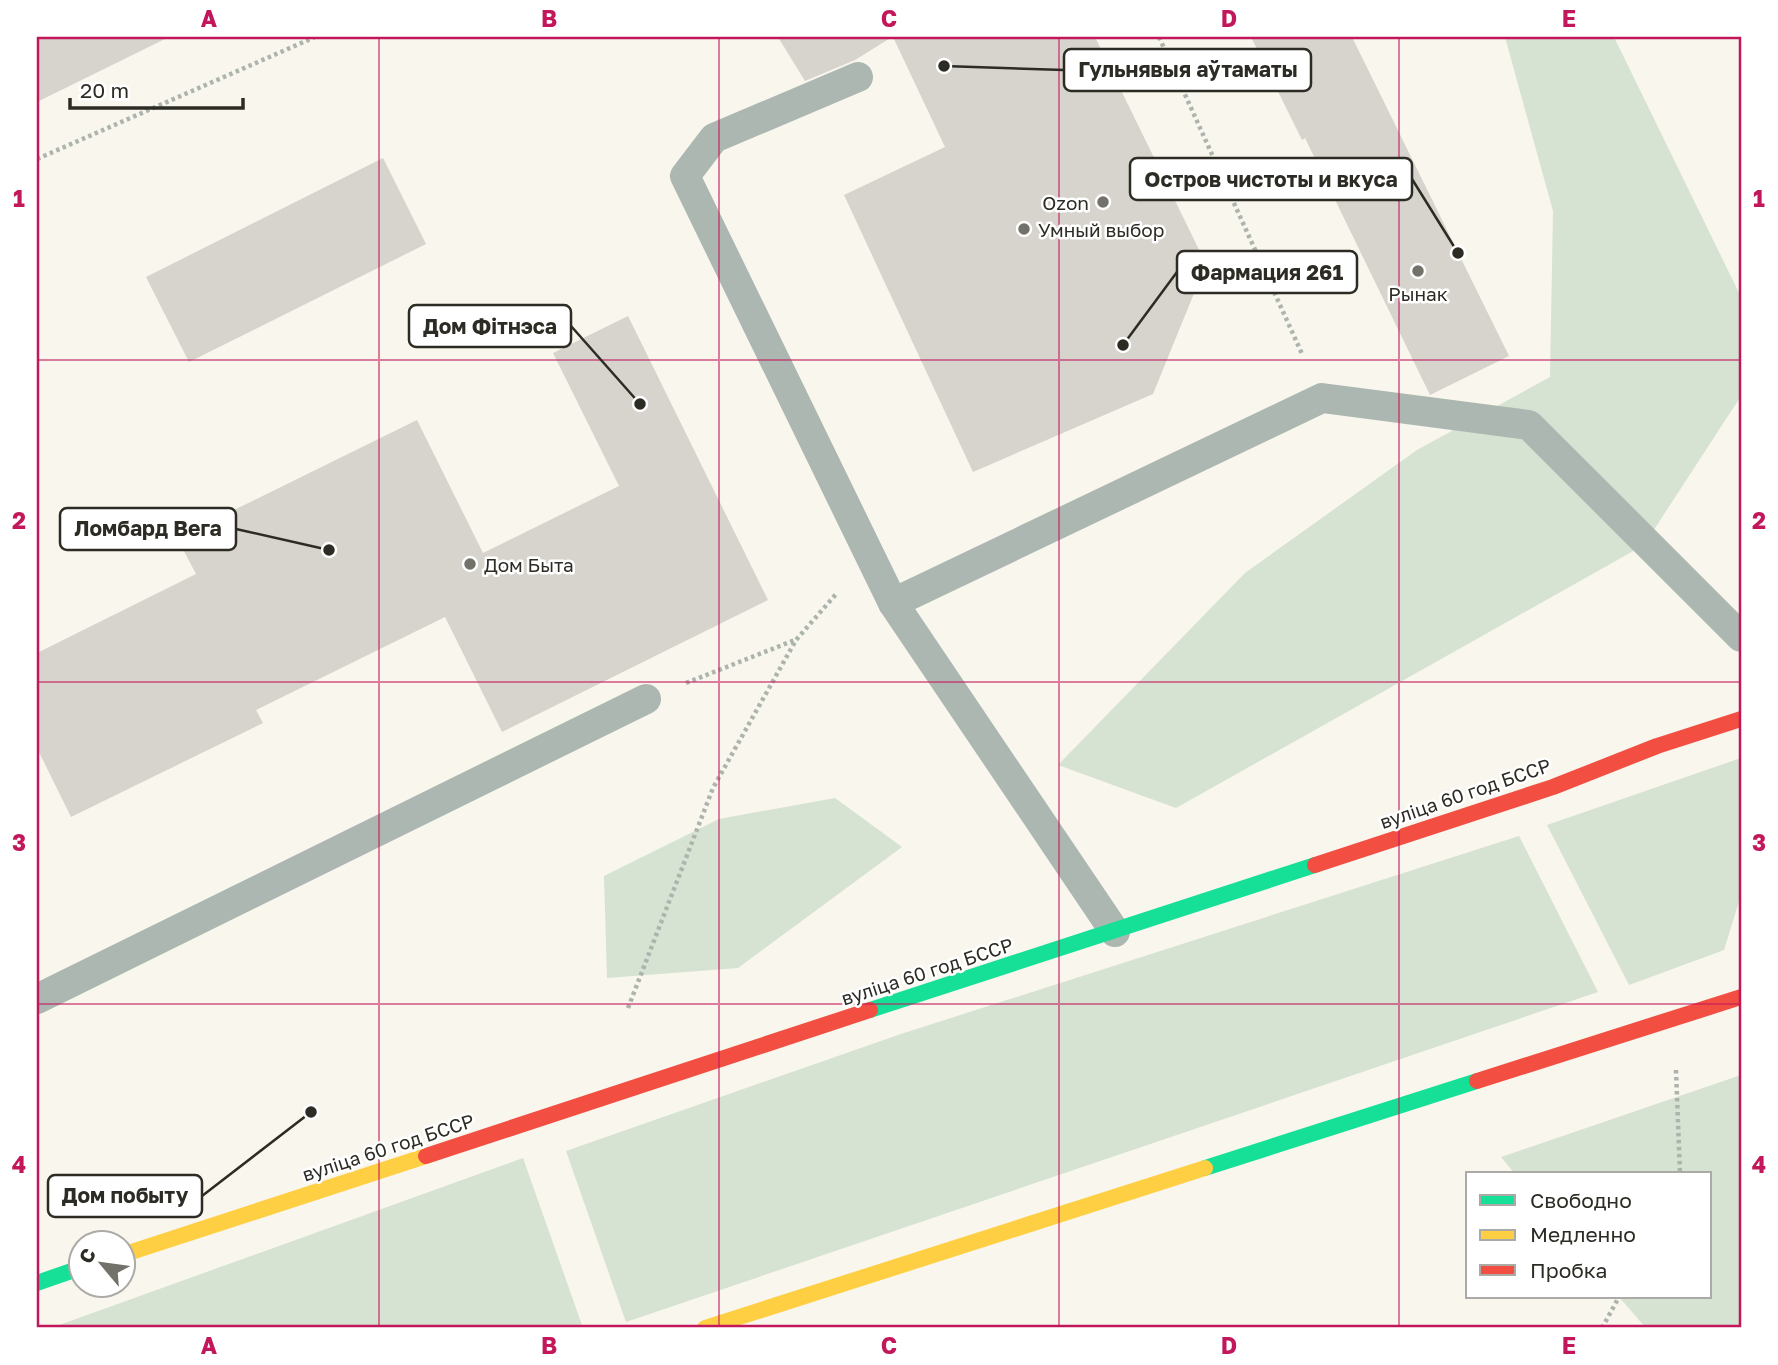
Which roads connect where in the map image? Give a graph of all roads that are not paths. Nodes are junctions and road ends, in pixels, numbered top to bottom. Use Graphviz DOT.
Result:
graph roads {
  1 [pos="858,76"];
  2 [pos="893,603"];
  3 [pos="1741,637"];
  4 [pos="646,699"];
  5 [pos="1741,719"];
  6 [pos="1115,932"];
  7 [pos="1741,997"];
  8 [pos="37,999"];
  9 [pos="136,1250"];
  10 [pos="66,1273"];
  11 [pos="37,1283"];
  12 [pos="705,1328"];
  1 -- 2 [label="lane"];
  2 -- 3 [label="lane"];
  2 -- 6 [label="lane"];
  4 -- 8 [label="lane"];
  5 -- 6 [label="main road, вуліца 60 год БССР"];
  6 -- 9 [label="main road, вуліца 60 год БССР"];
  7 -- 12 [label="main road"];
  10 -- 11 [label="main road"];
}
